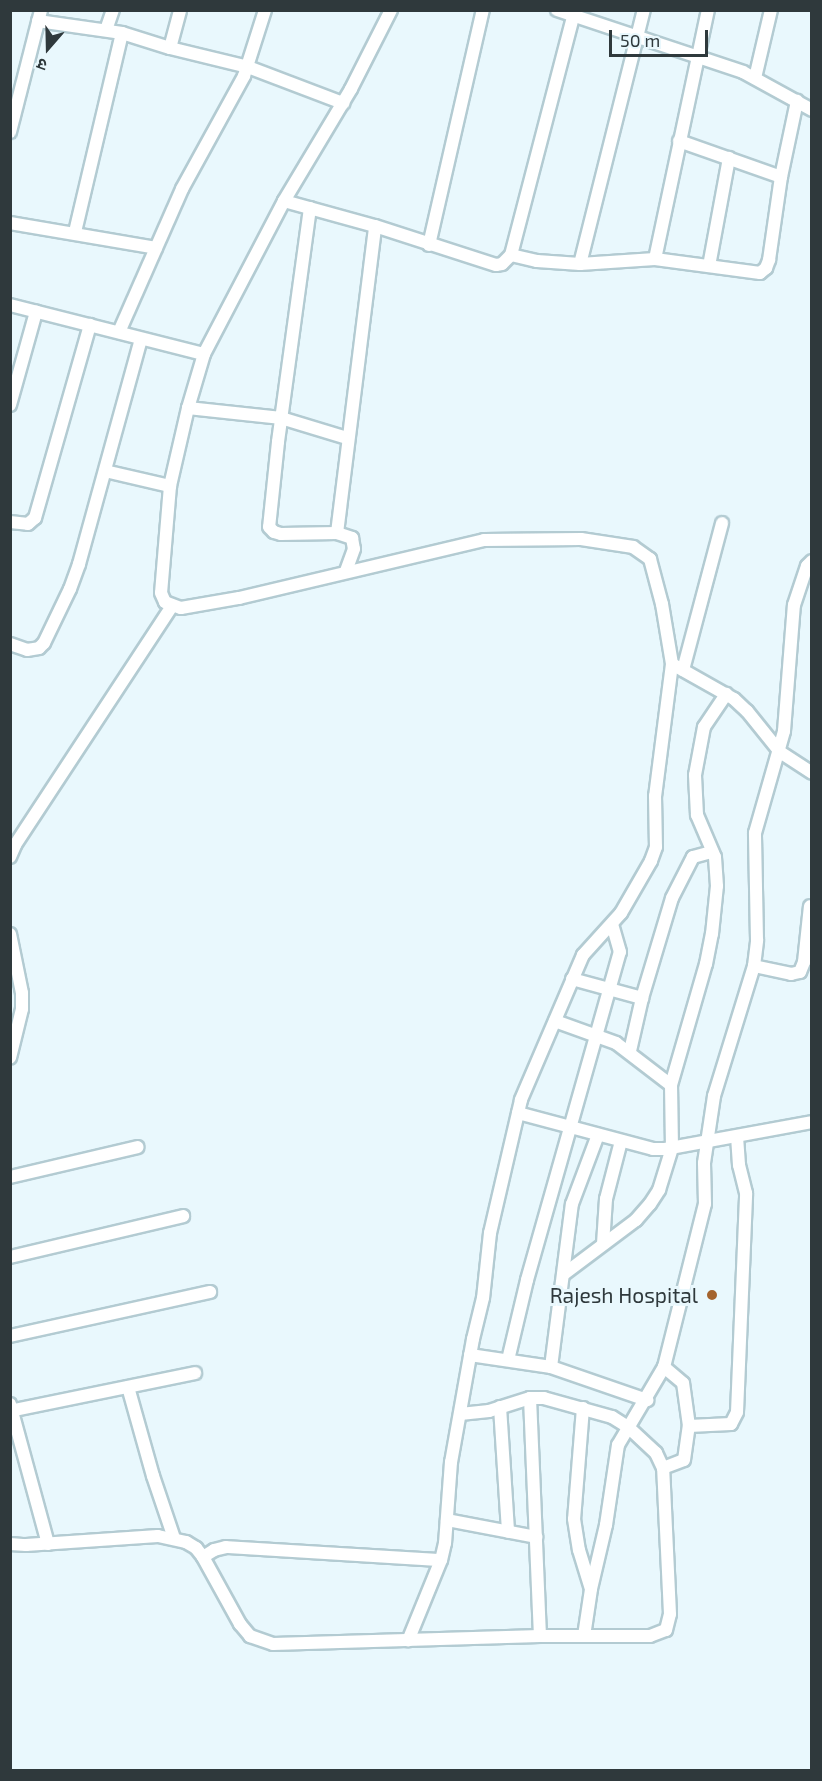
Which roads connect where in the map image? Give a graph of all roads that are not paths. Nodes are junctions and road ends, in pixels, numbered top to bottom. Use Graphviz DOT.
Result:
graph roads {
  1 [pos="113,10"];
  2 [pos="180,10"];
  3 [pos="265,10"];
  4 [pos="391,10"];
  5 [pos="483,10"];
  6 [pos="557,10"];
  7 [pos="644,10"];
  8 [pos="708,10"];
  9 [pos="771,10"];
  10 [pos="574,13"];
  11 [pos="39,16"];
  12 [pos="106,30"];
  13 [pos="122,33"];
  14 [pos="638,37"];
  15 [pos="170,48"];
  16 [pos="697,56"];
  17 [pos="248,67"];
  18 [pos="755,78"];
  19 [pos="14,101"];
  20 [pos="797,101"];
  21 [pos="343,103"];
  22 [pos="812,110"];
  23 [pos="10,132"];
  24 [pos="679,141"];
  25 [pos="729,158"];
  26 [pos="781,177"];
  27 [pos="284,201"];
  28 [pos="310,208"];
  29 [pos="10,223"];
  30 [pos="375,226"];
  31 [pos="75,232"];
  32 [pos="429,245"];
  33 [pos="156,248"];
  34 [pos="511,255"];
  35 [pos="655,259"];
  36 [pos="580,264"];
  37 [pos="709,267"];
  38 [pos="10,305"];
  39 [pos="36,312"];
  40 [pos="90,325"];
  41 [pos="119,332"];
  42 [pos="141,339"];
  43 [pos="204,354"];
  44 [pos="10,405"];
  45 [pos="188,408"];
  46 [pos="281,418"];
  47 [pos="347,438"];
  48 [pos="105,471"];
  49 [pos="170,486"];
  50 [pos="11,523"];
  51 [pos="722,523"];
  52 [pos="337,533"];
  53 [pos="812,561"];
  54 [pos="346,571"];
  55 [pos="172,606"];
  56 [pos="10,644"];
  57 [pos="677,667"];
  58 [pos="726,694"];
  59 [pos="780,752"];
  60 [pos="811,769"];
  61 [pos="712,852"];
  62 [pos="10,857"];
  63 [pos="810,906"];
  64 [pos="612,924"];
  65 [pos="10,934"];
  66 [pos="754,966"];
  67 [pos="572,979"];
  68 [pos="608,989"];
  69 [pos="642,998"];
  70 [pos="555,1021"];
  71 [pos="595,1034"];
  72 [pos="630,1052"];
  73 [pos="10,1058"];
  74 [pos="671,1085"];
  75 [pos="518,1113"];
  76 [pos="812,1122"];
  77 [pos="571,1127"];
  78 [pos="598,1134"];
  79 [pos="737,1137"];
  80 [pos="621,1141"];
  81 [pos="706,1141"];
  82 [pos="138,1147"];
  83 [pos="672,1148"];
  84 [pos="10,1177"];
  85 [pos="183,1216"];
  86 [pos="603,1244"];
  87 [pos="10,1257"];
  88 [pos="564,1274"];
  89 [pos="210,1292"];
  90 [pos="10,1336"];
  91 [pos="470,1355"];
  92 [pos="508,1360"];
  93 [pos="552,1367"];
  94 [pos="664,1367"];
  95 [pos="195,1373"];
  96 [pos="128,1386"];
  97 [pos="530,1398"];
  98 [pos="647,1400"];
  99 [pos="500,1407"];
  100 [pos="11,1408"];
  101 [pos="583,1408"];
  102 [pos="460,1414"];
  103 [pos="690,1426"];
  104 [pos="628,1427"];
  105 [pos="663,1468"];
  106 [pos="447,1520"];
  107 [pos="508,1532"];
  108 [pos="536,1537"];
  109 [pos="174,1538"];
  110 [pos="10,1544"];
  111 [pos="48,1544"];
  112 [pos="203,1557"];
  113 [pos="441,1560"];
  114 [pos="591,1588"];
  115 [pos="540,1636"];
  116 [pos="584,1636"];
  117 [pos="408,1641"];
  1 -- 12 [label="street"];
  2 -- 15 [label="street"];
  3 -- 17 [label="street"];
  4 -- 21 [label="street"];
  5 -- 32 [label="street"];
  6 -- 10 [label="street"];
  7 -- 14 [label="street"];
  8 -- 16 [label="street"];
  9 -- 18 [label="street"];
  10 -- 14 [label="street"];
  10 -- 34 [label="street"];
  11 -- 12 [label="street"];
  11 -- 19 [label="street"];
  12 -- 13 [label="street"];
  13 -- 15 [label="street"];
  13 -- 31 [label="street"];
  14 -- 16 [label="street"];
  14 -- 36 [label="street"];
  15 -- 17 [label="street"];
  16 -- 18 [label="street"];
  16 -- 24 [label="street"];
  17 -- 21 [label="street"];
  17 -- 33 [label="street"];
  18 -- 20 [label="street"];
  19 -- 23 [label="street"];
  20 -- 22 [label="street"];
  20 -- 26 [label="street"];
  21 -- 27 [label="street"];
  24 -- 25 [label="street"];
  24 -- 35 [label="street"];
  25 -- 26 [label="street"];
  25 -- 37 [label="street"];
  26 -- 37 [label="street"];
  27 -- 28 [label="street"];
  27 -- 43 [label="street"];
  28 -- 30 [label="street"];
  28 -- 46 [label="street"];
  29 -- 31 [label="street"];
  30 -- 32 [label="street"];
  30 -- 47 [label="street"];
  31 -- 33 [label="street"];
  32 -- 34 [label="street"];
  33 -- 41 [label="street"];
  34 -- 36 [label="street"];
  35 -- 36 [label="street"];
  35 -- 37 [label="street"];
  38 -- 39 [label="street"];
  39 -- 40 [label="street"];
  39 -- 44 [label="street"];
  40 -- 41 [label="street"];
  40 -- 50 [label="street"];
  41 -- 42 [label="street"];
  42 -- 43 [label="street"];
  42 -- 48 [label="street"];
  43 -- 45 [label="street"];
  45 -- 46 [label="street"];
  45 -- 49 [label="street"];
  46 -- 47 [label="street"];
  46 -- 52 [label="street"];
  47 -- 52 [label="street"];
  48 -- 49 [label="street"];
  48 -- 56 [label="street"];
  49 -- 55 [label="street"];
  51 -- 57 [label="street"];
  52 -- 54 [label="street"];
  53 -- 59 [label="street"];
  54 -- 55 [label="street"];
  54 -- 57 [label="street"];
  55 -- 62 [label="street"];
  57 -- 58 [label="street"];
  57 -- 64 [label="street"];
  58 -- 59 [label="street"];
  58 -- 61 [label="street"];
  59 -- 60 [label="street"];
  59 -- 66 [label="street"];
  61 -- 69 [label="street"];
  61 -- 74 [label="street"];
  63 -- 66 [label="street"];
  64 -- 67 [label="street"];
  64 -- 68 [label="street"];
  65 -- 73 [label="street"];
  66 -- 81 [label="street"];
  67 -- 68 [label="street"];
  67 -- 70 [label="street"];
  68 -- 69 [label="street"];
  68 -- 71 [label="street"];
  69 -- 72 [label="street"];
  70 -- 71 [label="street"];
  70 -- 75 [label="street"];
  71 -- 72 [label="street"];
  71 -- 77 [label="street"];
  72 -- 74 [label="street"];
  74 -- 83 [label="street"];
  75 -- 77 [label="street"];
  75 -- 91 [label="street"];
  76 -- 79 [label="street"];
  77 -- 78 [label="street"];
  77 -- 92 [label="street"];
  78 -- 80 [label="street"];
  78 -- 88 [label="street"];
  79 -- 81 [label="street"];
  79 -- 103 [label="street"];
  80 -- 83 [label="street"];
  80 -- 86 [label="street"];
  81 -- 83 [label="street"];
  81 -- 94 [label="street"];
  82 -- 84 [label="street"];
  83 -- 86 [label="street"];
  85 -- 87 [label="street"];
  86 -- 88 [label="street"];
  88 -- 93 [label="street"];
  89 -- 90 [label="street"];
  91 -- 92 [label="street"];
  91 -- 102 [label="street"];
  92 -- 93 [label="street"];
  93 -- 98 [label="street"];
  94 -- 98 [label="street"];
  94 -- 103 [label="street"];
  95 -- 96 [label="street"];
  96 -- 100 [label="street"];
  96 -- 109 [label="street"];
  97 -- 99 [label="street"];
  97 -- 101 [label="street"];
  97 -- 108 [label="street"];
  98 -- 104 [label="street"];
  99 -- 102 [label="street"];
  99 -- 107 [label="street"];
  100 -- 111 [label="street"];
  101 -- 104 [label="street"];
  101 -- 114 [label="street"];
  102 -- 106 [label="street"];
  103 -- 105 [label="street"];
  104 -- 105 [label="street"];
  104 -- 114 [label="street"];
  105 -- 116 [label="street"];
  106 -- 107 [label="street"];
  106 -- 113 [label="street"];
  107 -- 108 [label="street"];
  108 -- 115 [label="street"];
  109 -- 111 [label="street"];
  109 -- 112 [label="street"];
  110 -- 111 [label="street"];
  112 -- 113 [label="street"];
  112 -- 117 [label="street"];
  113 -- 117 [label="street"];
  114 -- 116 [label="street"];
  115 -- 116 [label="street"];
  115 -- 117 [label="street"];
}
